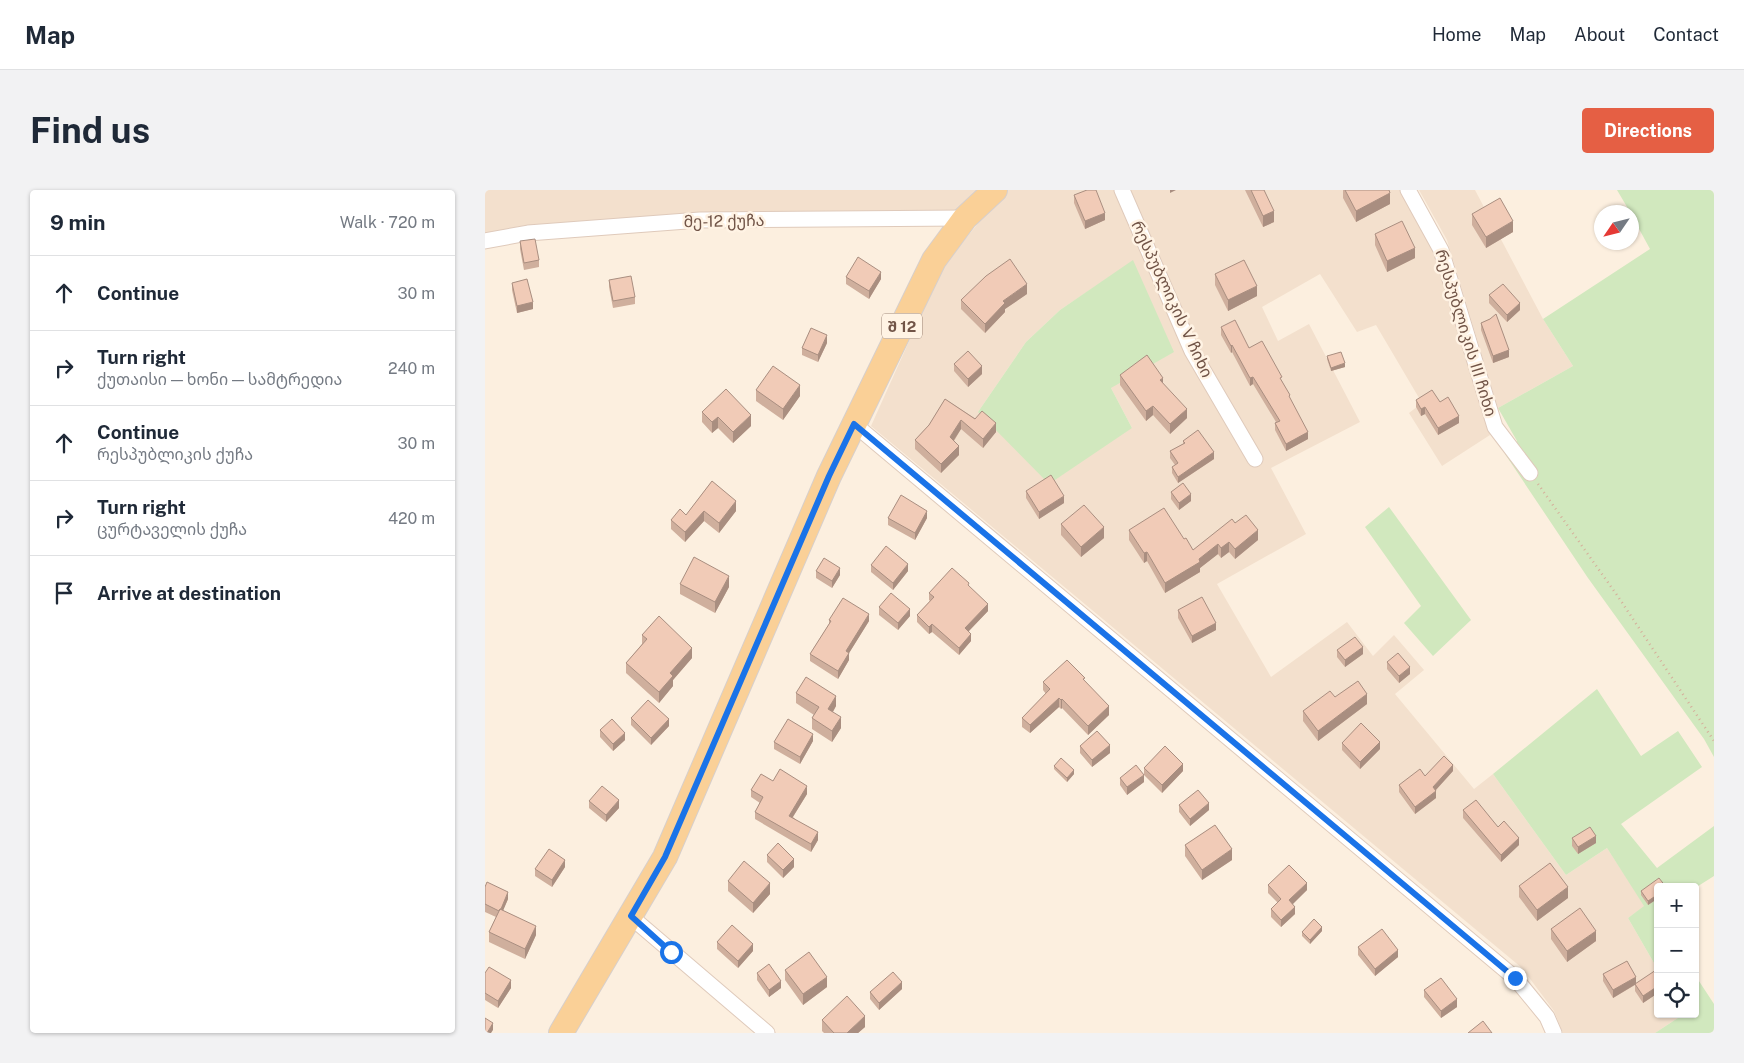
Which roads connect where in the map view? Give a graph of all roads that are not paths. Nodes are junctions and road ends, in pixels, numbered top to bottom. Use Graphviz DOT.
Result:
graph roads {
  1 [pos="995,190"];
  2 [pos="1122,190"];
  3 [pos="1408,190"];
  4 [pos="965,218"];
  5 [pos="485,241"];
  6 [pos="854,424"];
  7 [pos="1255,459"];
  8 [pos="1530,473"];
  9 [pos="631,916"];
  10 [pos="561,1033"];
  11 [pos="767,1033"];
  12 [pos="1554,1033"];
  1 -- 4 [label="main road, შ 12"];
  2 -- 7 [label="street, რესპუბლიკის V ჩიხი"];
  3 -- 8 [label="street, რესპუბლიკის III ჩიხი"];
  4 -- 5 [label="street, მე-12 ქუჩა"];
  4 -- 6 [label="main road, შ 12"];
  6 -- 9 [label="main road, შ 12"];
  6 -- 12 [label="street"];
  9 -- 10 [label="main road, შ 12"];
  9 -- 11 [label="street"];
}
